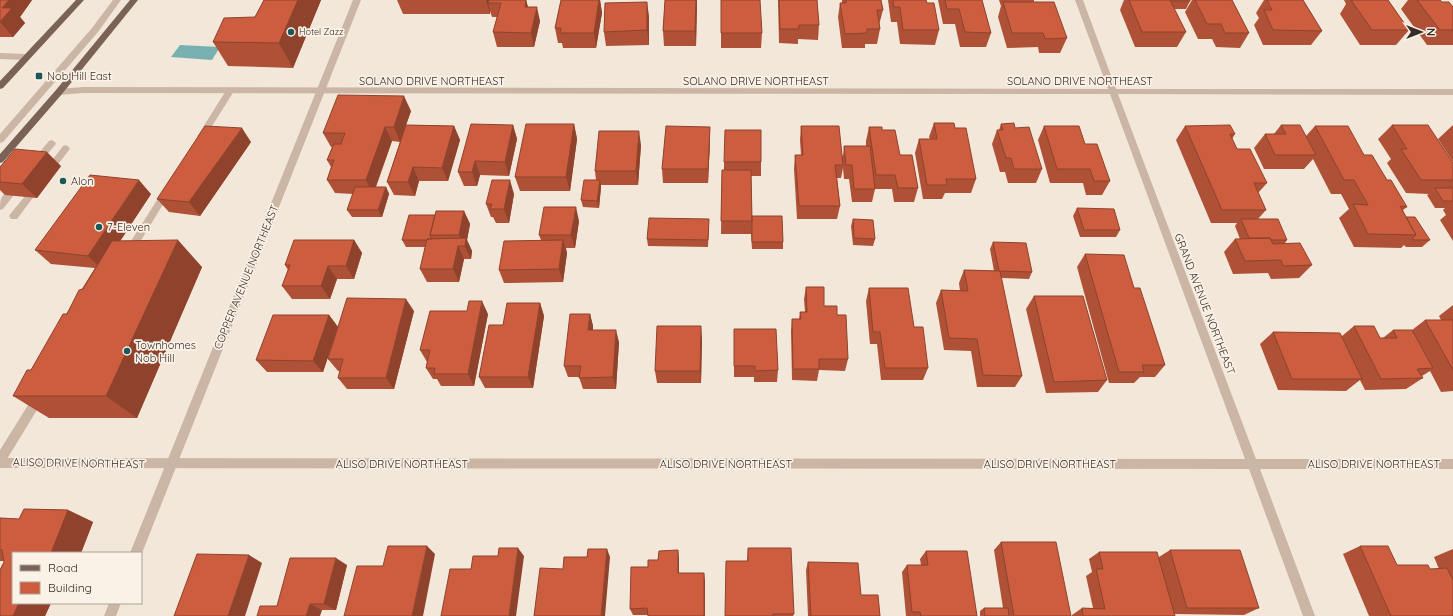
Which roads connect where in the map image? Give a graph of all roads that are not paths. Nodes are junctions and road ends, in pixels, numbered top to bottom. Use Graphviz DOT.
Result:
graph roads {
  1 [pos="80,0"];
  2 [pos="117,0"];
  3 [pos="134,0"];
  4 [pos="356,0"];
  5 [pos="1079,0"];
  6 [pos="0,56"];
  7 [pos="25,57"];
  8 [pos="0,86"];
  9 [pos="320,90"];
  10 [pos="230,91"];
  11 [pos="59,92"];
  12 [pos="1113,92"];
  13 [pos="1453,92"];
  14 [pos="0,140"];
  15 [pos="52,143"];
  16 [pos="196,146"];
  17 [pos="66,148"];
  18 [pos="0,160"];
  19 [pos="35,164"];
  20 [pos="53,165"];
  21 [pos="171,186"];
  22 [pos="9,195"];
  23 [pos="29,197"];
  24 [pos="0,206"];
  25 [pos="14,216"];
  26 [pos="125,259"];
  27 [pos="46,386"];
  28 [pos="0,461"];
  29 [pos="172,464"];
  30 [pos="1252,464"];
  31 [pos="1453,464"];
  32 [pos="136,552"];
  33 [pos="115,604"];
  34 [pos="110,616"];
  35 [pos="1309,616"];
  1 -- 7 [label="main road"];
  2 -- 14 [label="street"];
  3 -- 11 [label="main road"];
  4 -- 9 [label="street, COPPER AVENUE NORTHEAST"];
  5 -- 12 [label="street, GRAND AVENUE NORTHEAST"];
  6 -- 7 [label="street"];
  7 -- 8 [label="main road"];
  9 -- 10 [label="street, SOLANO DRIVE NORTHEAST"];
  9 -- 12 [label="street, SOLANO DRIVE NORTHEAST"];
  9 -- 29 [label="street, COPPER AVENUE NORTHEAST"];
  10 -- 11 [label="street, SOLANO DRIVE NORTHEAST"];
  10 -- 16 [label="street"];
  11 -- 18 [label="main road"];
  12 -- 13 [label="street, SOLANO DRIVE NORTHEAST"];
  12 -- 30 [label="street, GRAND AVENUE NORTHEAST"];
  15 -- 19 [label="street"];
  17 -- 20 [label="street"];
  21 -- 26 [label="street"];
  22 -- 24 [label="street"];
  23 -- 25 [label="street"];
  27 -- 28 [label="street"];
  28 -- 29 [label="street, ALISO DRIVE NORTHEAST"];
  29 -- 30 [label="street, ALISO DRIVE NORTHEAST"];
  29 -- 32 [label="street, COPPER AVENUE NORTHEAST"];
  30 -- 31 [label="street, ALISO DRIVE NORTHEAST"];
  30 -- 35 [label="street, GRAND AVENUE NORTHEAST"];
  33 -- 34 [label="street"];
}
